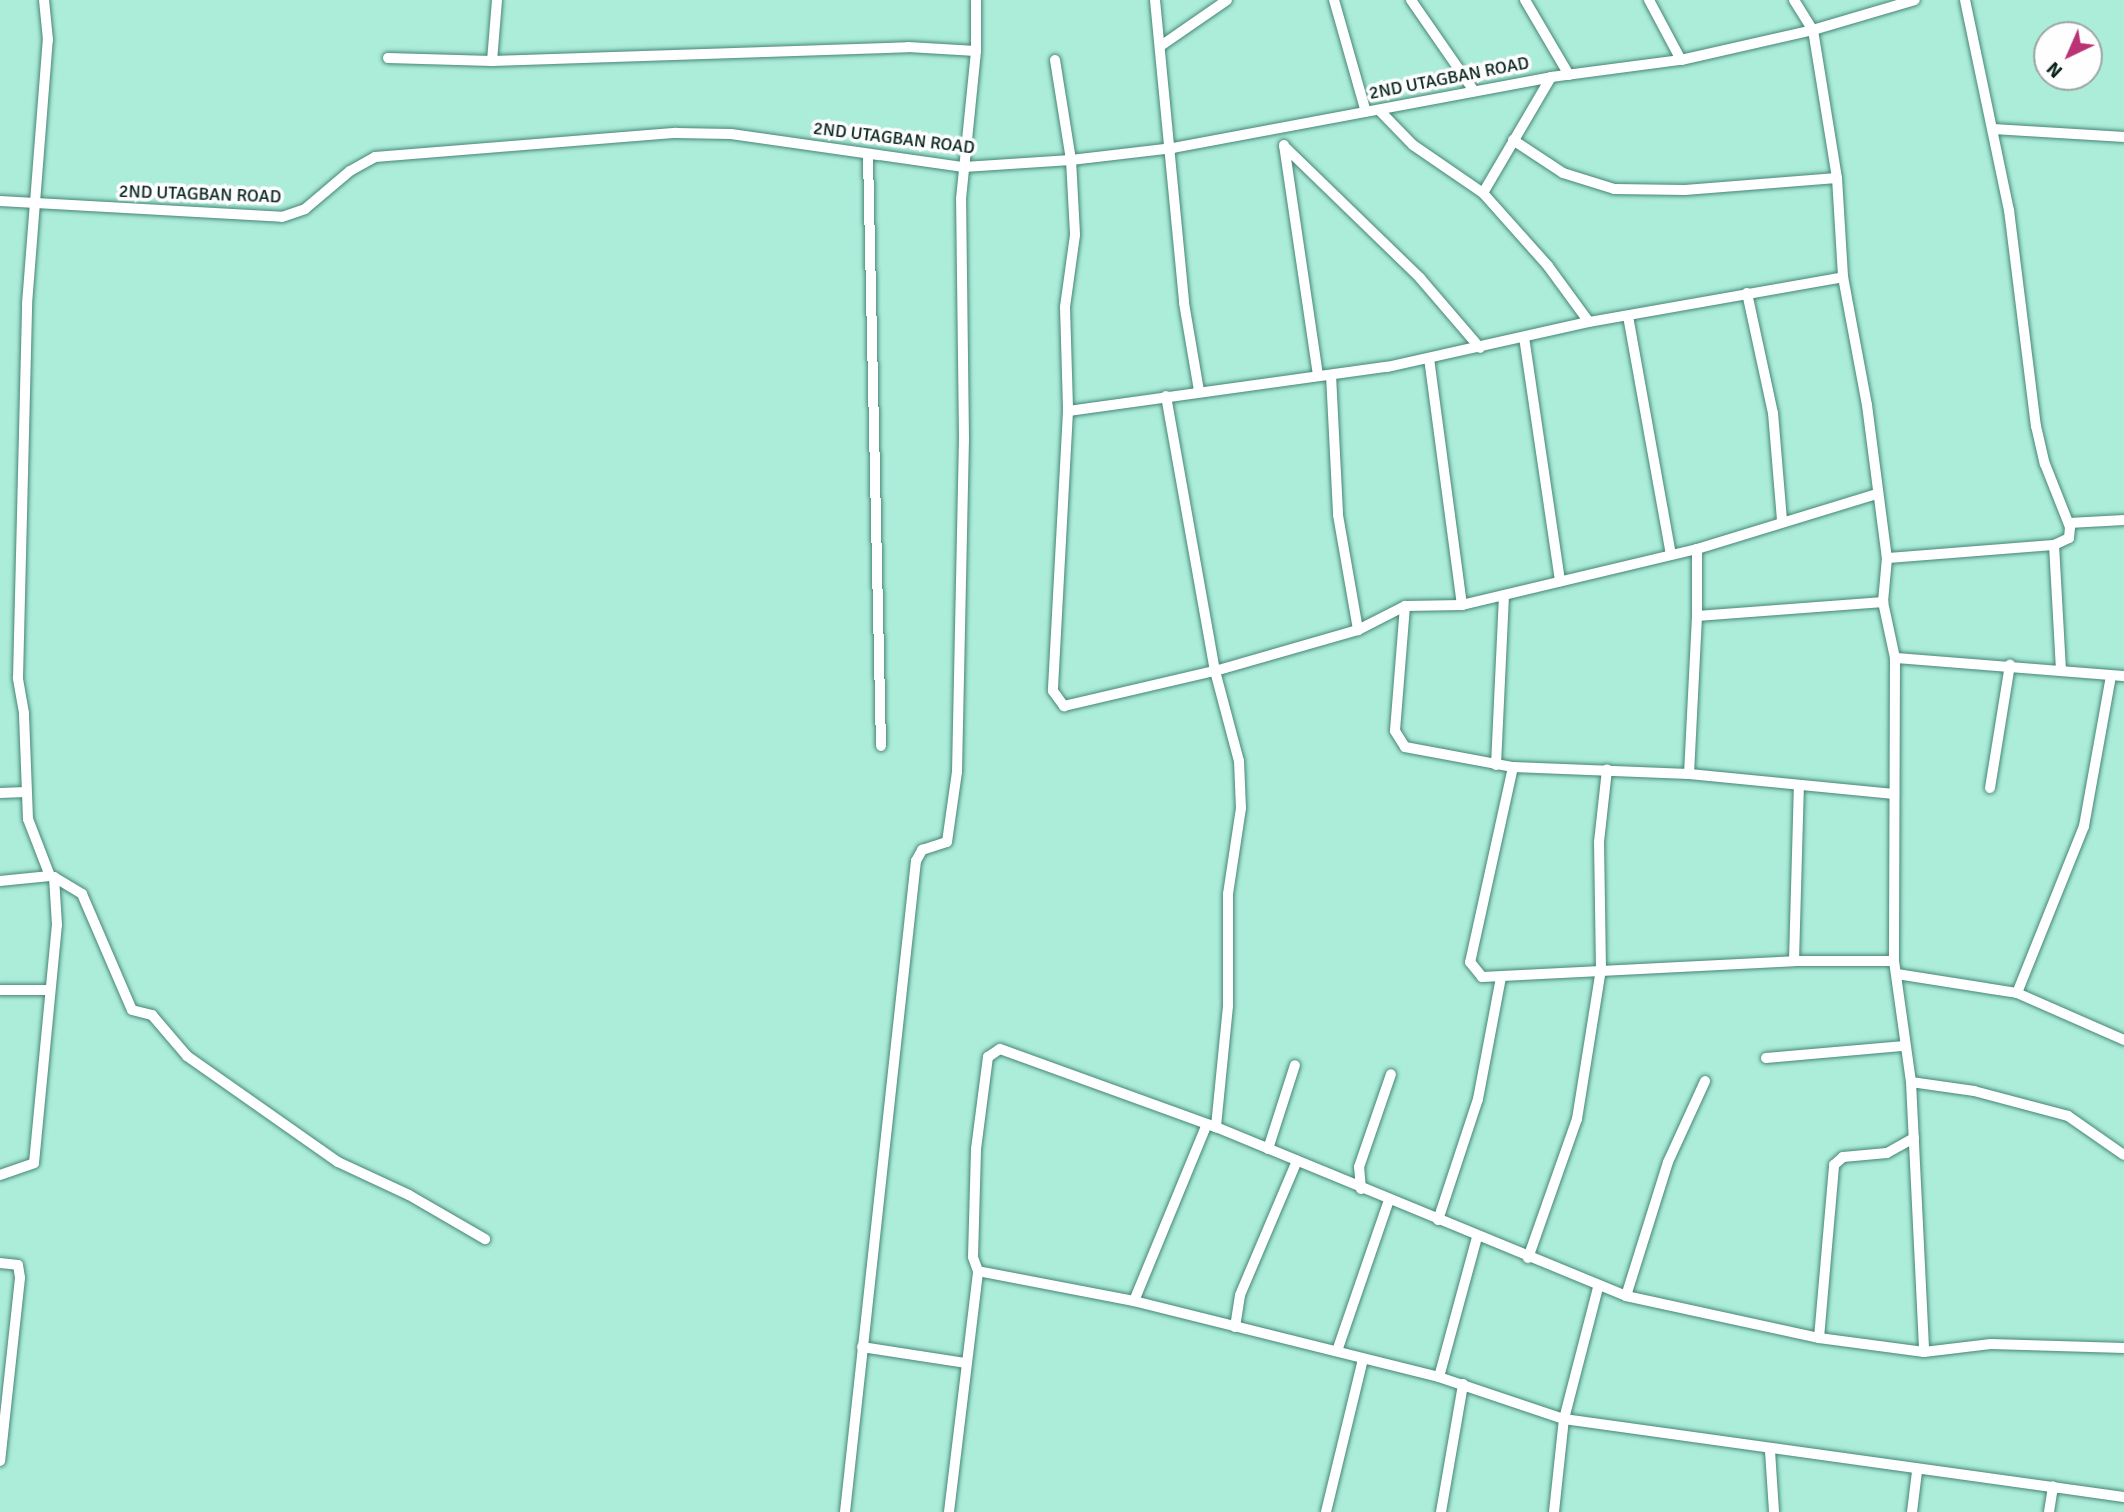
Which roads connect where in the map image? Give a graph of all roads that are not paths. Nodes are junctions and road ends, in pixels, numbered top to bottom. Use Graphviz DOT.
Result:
graph roads {
  1 [pos="44,0"];
  2 [pos="497,0"];
  3 [pos="1155,0"];
  4 [pos="1227,0"];
  5 [pos="1334,0"];
  6 [pos="1411,0"];
  7 [pos="1525,0"];
  8 [pos="1649,0"];
  9 [pos="1794,0"];
  10 [pos="1915,0"];
  11 [pos="1965,0"];
  12 [pos="978,2"];
  13 [pos="1813,30"];
  14 [pos="1162,45"];
  15 [pos="976,51"];
  16 [pos="388,58"];
  17 [pos="1055,60"];
  18 [pos="1681,60"];
  19 [pos="492,61"];
  20 [pos="1569,75"];
  21 [pos="1551,77"];
  22 [pos="1475,91"];
  23 [pos="1380,111"];
  24 [pos="1366,112"];
  25 [pos="1282,128"];
  26 [pos="1994,128"];
  27 [pos="2124,137"];
  28 [pos="1513,141"];
  29 [pos="1284,146"];
  30 [pos="1173,148"];
  31 [pos="868,156"];
  32 [pos="1071,160"];
  33 [pos="964,167"];
  34 [pos="1837,178"];
  35 [pos="1483,193"];
  36 [pos="0,201"];
  37 [pos="34,204"];
  38 [pos="1843,277"];
  39 [pos="1747,293"];
  40 [pos="1628,316"];
  41 [pos="1589,321"];
  42 [pos="1524,337"];
  43 [pos="1480,348"];
  44 [pos="1429,358"];
  45 [pos="1332,374"];
  46 [pos="1318,376"];
  47 [pos="1199,391"];
  48 [pos="1166,396"];
  49 [pos="1068,411"];
  50 [pos="1877,494"];
  51 [pos="1782,520"];
  52 [pos="2124,520"];
  53 [pos="2069,523"];
  54 [pos="2054,545"];
  55 [pos="1698,549"];
  56 [pos="1671,554"];
  57 [pos="1887,558"];
  58 [pos="1560,581"];
  59 [pos="1504,595"];
  60 [pos="1883,602"];
  61 [pos="1462,605"];
  62 [pos="1405,606"];
  63 [pos="1697,616"];
  64 [pos="1359,630"];
  65 [pos="1895,658"];
  66 [pos="2010,665"];
  67 [pos="2060,670"];
  68 [pos="1215,671"];
  69 [pos="2111,676"];
  70 [pos="2124,676"];
  71 [pos="881,746"];
  72 [pos="1496,765"];
  73 [pos="1513,767"];
  74 [pos="1607,769"];
  75 [pos="1689,774"];
  76 [pos="1799,785"];
  77 [pos="1990,788"];
  78 [pos="26,792"];
  79 [pos="0,793"];
  80 [pos="1894,794"];
  81 [pos="52,877"];
  82 [pos="0,881"];
  83 [pos="1794,961"];
  84 [pos="1894,961"];
  85 [pos="1601,969"];
  86 [pos="1897,974"];
  87 [pos="1501,977"];
  88 [pos="0,990"];
  89 [pos="48,990"];
  90 [pos="2017,993"];
  91 [pos="2124,1040"];
  92 [pos="1904,1046"];
  93 [pos="1766,1058"];
  94 [pos="1295,1065"];
  95 [pos="1391,1074"];
  96 [pos="1705,1082"];
  97 [pos="1911,1082"];
  98 [pos="1212,1126"];
  99 [pos="1914,1138"];
  100 [pos="1268,1149"];
  101 [pos="2124,1154"];
  102 [pos="1297,1161"];
  103 [pos="0,1175"];
  104 [pos="1361,1189"];
  105 [pos="1389,1200"];
  106 [pos="1438,1220"];
  107 [pos="1476,1237"];
  108 [pos="485,1239"];
  109 [pos="1528,1258"];
  110 [pos="0,1262"];
  111 [pos="978,1271"];
  112 [pos="1598,1288"];
  113 [pos="1626,1296"];
  114 [pos="1134,1301"];
  115 [pos="1235,1327"];
  116 [pos="1819,1338"];
  117 [pos="862,1347"];
  118 [pos="2124,1348"];
  119 [pos="1337,1351"];
  120 [pos="1924,1352"];
  121 [pos="1363,1359"];
  122 [pos="965,1363"];
  123 [pos="1439,1377"];
  124 [pos="1462,1384"];
  125 [pos="1564,1419"];
  126 [pos="1770,1451"];
  127 [pos="0,1461"];
  128 [pos="1917,1471"];
  129 [pos="2053,1486"];
  130 [pos="2124,1497"];
  131 [pos="845,1512"];
  132 [pos="949,1512"];
  133 [pos="1326,1512"];
  134 [pos="1441,1512"];
  135 [pos="1554,1512"];
  136 [pos="1774,1512"];
  137 [pos="1912,1512"];
  138 [pos="2049,1512"];
  1 -- 37 [label="street"];
  2 -- 19 [label="street"];
  3 -- 14 [label="street"];
  4 -- 14 [label="street"];
  5 -- 24 [label="street"];
  6 -- 22 [label="street"];
  7 -- 20 [label="street"];
  8 -- 18 [label="street"];
  9 -- 13 [label="street"];
  10 -- 13 [label="street, 2ND UTAGBAN ROAD"];
  11 -- 26 [label="street"];
  12 -- 15 [label="street"];
  13 -- 18 [label="street, 2ND UTAGBAN ROAD"];
  13 -- 34 [label="street"];
  14 -- 30 [label="street"];
  15 -- 19 [label="street"];
  15 -- 33 [label="street"];
  16 -- 19 [label="street"];
  17 -- 32 [label="street"];
  18 -- 20 [label="street, 2ND UTAGBAN ROAD"];
  20 -- 21 [label="street, 2ND UTAGBAN ROAD"];
  21 -- 22 [label="street, 2ND UTAGBAN ROAD"];
  21 -- 28 [label="street"];
  22 -- 23 [label="street, 2ND UTAGBAN ROAD"];
  23 -- 24 [label="street, 2ND UTAGBAN ROAD"];
  23 -- 35 [label="street"];
  24 -- 25 [label="street, 2ND UTAGBAN ROAD"];
  25 -- 29 [label="street"];
  25 -- 30 [label="street, 2ND UTAGBAN ROAD"];
  26 -- 27 [label="street"];
  26 -- 53 [label="street"];
  28 -- 34 [label="street"];
  28 -- 35 [label="street"];
  29 -- 43 [label="street"];
  29 -- 46 [label="street"];
  30 -- 32 [label="street, 2ND UTAGBAN ROAD"];
  30 -- 47 [label="street"];
  31 -- 33 [label="street, 2ND UTAGBAN ROAD"];
  31 -- 37 [label="street, 2ND UTAGBAN ROAD"];
  31 -- 71 [label="street"];
  32 -- 33 [label="street, 2ND UTAGBAN ROAD"];
  32 -- 49 [label="street"];
  33 -- 117 [label="street"];
  34 -- 38 [label="street"];
  35 -- 41 [label="street"];
  36 -- 37 [label="street, 2ND UTAGBAN ROAD"];
  37 -- 78 [label="street"];
  38 -- 39 [label="street"];
  38 -- 50 [label="street"];
  39 -- 40 [label="street"];
  39 -- 51 [label="street"];
  40 -- 41 [label="street"];
  40 -- 56 [label="street"];
  41 -- 42 [label="street"];
  42 -- 43 [label="street"];
  42 -- 58 [label="street"];
  43 -- 44 [label="street"];
  44 -- 45 [label="street"];
  44 -- 61 [label="street"];
  45 -- 46 [label="street"];
  45 -- 64 [label="street"];
  46 -- 47 [label="street"];
  47 -- 48 [label="street"];
  48 -- 49 [label="street"];
  48 -- 68 [label="street"];
  49 -- 68 [label="street"];
  50 -- 51 [label="street"];
  50 -- 57 [label="street"];
  51 -- 55 [label="street"];
  52 -- 53 [label="street"];
  53 -- 54 [label="street"];
  54 -- 57 [label="street"];
  54 -- 67 [label="street"];
  55 -- 56 [label="street"];
  55 -- 63 [label="street"];
  56 -- 58 [label="street"];
  57 -- 60 [label="street"];
  58 -- 59 [label="street"];
  59 -- 61 [label="street"];
  59 -- 72 [label="street"];
  60 -- 63 [label="street"];
  60 -- 65 [label="street"];
  61 -- 62 [label="street"];
  62 -- 64 [label="street"];
  62 -- 72 [label="street"];
  63 -- 75 [label="street"];
  64 -- 68 [label="street"];
  65 -- 66 [label="street"];
  65 -- 80 [label="street"];
  66 -- 67 [label="street"];
  66 -- 77 [label="street"];
  67 -- 69 [label="street"];
  68 -- 98 [label="street"];
  69 -- 70 [label="street"];
  69 -- 90 [label="street"];
  72 -- 73 [label="street"];
  73 -- 74 [label="street"];
  73 -- 87 [label="street"];
  74 -- 75 [label="street"];
  74 -- 85 [label="street"];
  75 -- 76 [label="street"];
  76 -- 80 [label="street"];
  76 -- 83 [label="street"];
  78 -- 79 [label="street"];
  78 -- 81 [label="street"];
  80 -- 84 [label="street"];
  81 -- 82 [label="street"];
  81 -- 89 [label="street"];
  81 -- 108 [label="street"];
  83 -- 84 [label="street"];
  83 -- 85 [label="street"];
  84 -- 86 [label="street"];
  85 -- 87 [label="street"];
  85 -- 109 [label="street"];
  86 -- 90 [label="street"];
  86 -- 92 [label="street"];
  87 -- 106 [label="street"];
  88 -- 89 [label="street"];
  89 -- 103 [label="street"];
  90 -- 91 [label="street"];
  92 -- 93 [label="street"];
  92 -- 97 [label="street"];
  94 -- 100 [label="street"];
  95 -- 104 [label="street"];
  96 -- 113 [label="street"];
  97 -- 99 [label="street"];
  97 -- 101 [label="street"];
  98 -- 100 [label="street"];
  98 -- 111 [label="street"];
  98 -- 114 [label="street"];
  99 -- 116 [label="street"];
  99 -- 120 [label="street"];
  100 -- 102 [label="street"];
  102 -- 104 [label="street"];
  102 -- 115 [label="street"];
  104 -- 105 [label="street"];
  105 -- 106 [label="street"];
  105 -- 119 [label="street"];
  106 -- 107 [label="street"];
  107 -- 109 [label="street"];
  107 -- 123 [label="street"];
  109 -- 112 [label="street"];
  110 -- 127 [label="street"];
  111 -- 114 [label="street"];
  111 -- 122 [label="street"];
  112 -- 113 [label="street"];
  112 -- 125 [label="street"];
  113 -- 116 [label="street"];
  114 -- 115 [label="street"];
  115 -- 119 [label="street"];
  116 -- 120 [label="street"];
  117 -- 122 [label="street"];
  117 -- 131 [label="street"];
  118 -- 120 [label="street"];
  119 -- 121 [label="street"];
  121 -- 123 [label="street"];
  121 -- 133 [label="street"];
  122 -- 132 [label="street"];
  123 -- 124 [label="street"];
  124 -- 125 [label="street"];
  124 -- 134 [label="street"];
  125 -- 126 [label="street"];
  125 -- 135 [label="street"];
  126 -- 128 [label="street"];
  126 -- 136 [label="street"];
  128 -- 129 [label="street"];
  128 -- 137 [label="street"];
  129 -- 130 [label="street"];
  129 -- 138 [label="street"];
}
